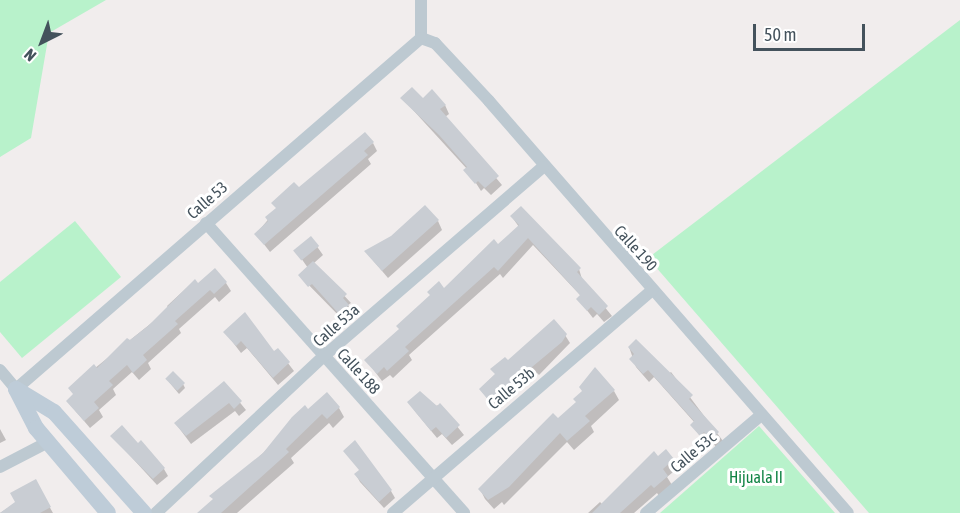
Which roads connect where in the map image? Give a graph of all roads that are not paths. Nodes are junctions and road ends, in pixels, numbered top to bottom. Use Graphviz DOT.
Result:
graph roads {
  1 [pos="422,0"];
  2 [pos="422,38"];
  3 [pos="543,167"];
  4 [pos="206,222"];
  5 [pos="652,290"];
  6 [pos="324,356"];
  7 [pos="0,370"];
  8 [pos="16,388"];
  9 [pos="761,415"];
  10 [pos="48,442"];
  11 [pos="0,467"];
  12 [pos="431,476"];
  13 [pos="108,513"];
  14 [pos="144,513"];
  15 [pos="156,513"];
  16 [pos="393,513"];
  17 [pos="464,513"];
  18 [pos="646,513"];
  19 [pos="848,513"];
  1 -- 2 [label="street"];
  2 -- 3 [label="street, Calle 190"];
  2 -- 4 [label="street, Calle 53"];
  3 -- 5 [label="street, Calle 190"];
  3 -- 6 [label="street, Calle 53a"];
  4 -- 6 [label="street, Calle 188"];
  4 -- 8 [label="street, Calle 53"];
  5 -- 9 [label="street, Calle 190"];
  5 -- 12 [label="street, Calle 53b"];
  6 -- 12 [label="street, Calle 188"];
  6 -- 15 [label="street, Calle 53a"];
  7 -- 8 [label="street"];
  8 -- 10 [label="main road"];
  8 -- 14 [label="main road"];
  9 -- 18 [label="street, Calle 53c"];
  9 -- 19 [label="street, Calle 190"];
  10 -- 11 [label="street"];
  10 -- 13 [label="main road"];
  12 -- 16 [label="street, Calle 53b"];
  12 -- 17 [label="street, Calle 188"];
}
